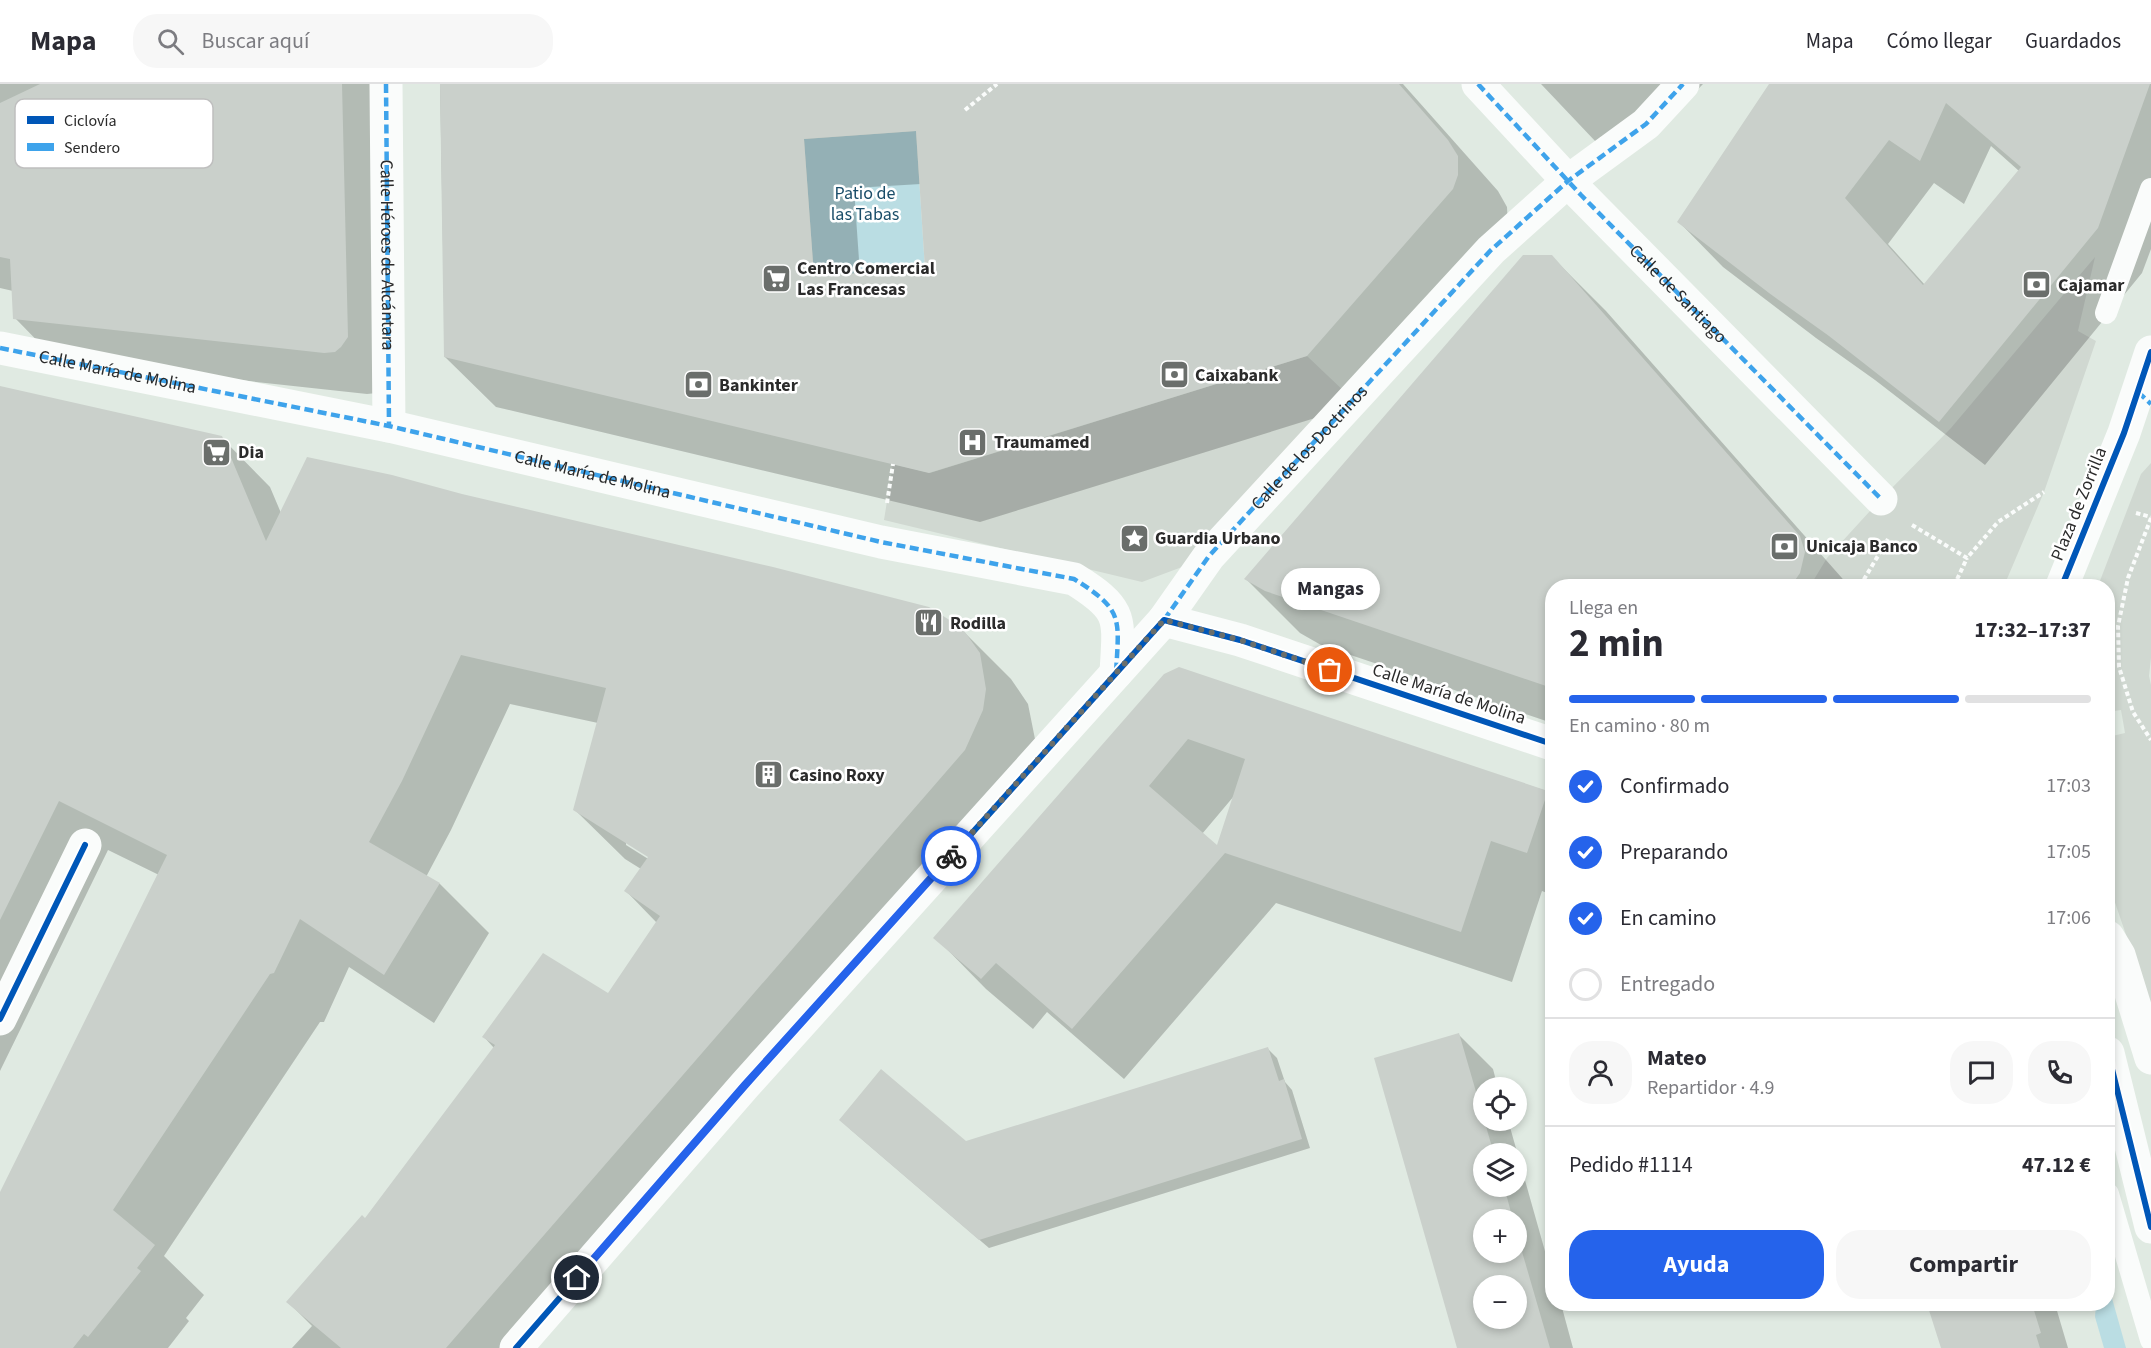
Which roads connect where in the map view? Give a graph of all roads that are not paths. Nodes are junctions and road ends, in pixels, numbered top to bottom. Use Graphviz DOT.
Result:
graph roads {
  1 [pos="386,84"];
  2 [pos="1478,84"];
  3 [pos="1683,84"];
  4 [pos="1568,181"];
  5 [pos="2151,189"];
  6 [pos="2106,313"];
  7 [pos="0,348"];
  8 [pos="2151,352"];
  9 [pos="2144,398"];
  10 [pos="390,426"];
  11 [pos="1891,508"];
  12 [pos="2065,579"];
  13 [pos="1164,620"];
  14 [pos="1116,673"];
  15 [pos="1545,742"];
  16 [pos="86,845"];
  17 [pos="2115,948"];
  18 [pos="0,1019"];
  19 [pos="2151,1058"];
  20 [pos="2115,1081"];
  21 [pos="2115,1218"];
  22 [pos="2151,1227"];
  23 [pos="2151,1340"];
  24 [pos="516,1348"];
  1 -- 10 [label="street, Calle Héroes de Alcántara"];
  2 -- 4 [label="street, Calle de Santiago"];
  3 -- 4 [label="street, Calle de los Doctrinos"];
  4 -- 11 [label="street, Calle de Santiago"];
  4 -- 13 [label="street, Calle de los Doctrinos"];
  5 -- 6 [label="lane"];
  7 -- 10 [label="street, Calle María de Molina"];
  8 -- 9 [label="street, Plaza de Zorrilla"];
  9 -- 12 [label="street, Plaza de Zorrilla"];
  10 -- 14 [label="street, Calle María de Molina"];
  13 -- 14 [label="street, Calle de los Doctrinos"];
  13 -- 15 [label="street, Calle María de Molina"];
  14 -- 24 [label="street, Calle de los Doctrinos"];
  16 -- 18 [label="street"];
  17 -- 19 [label="street"];
  20 -- 22 [label="street"];
  21 -- 23 [label="lane"];
}
